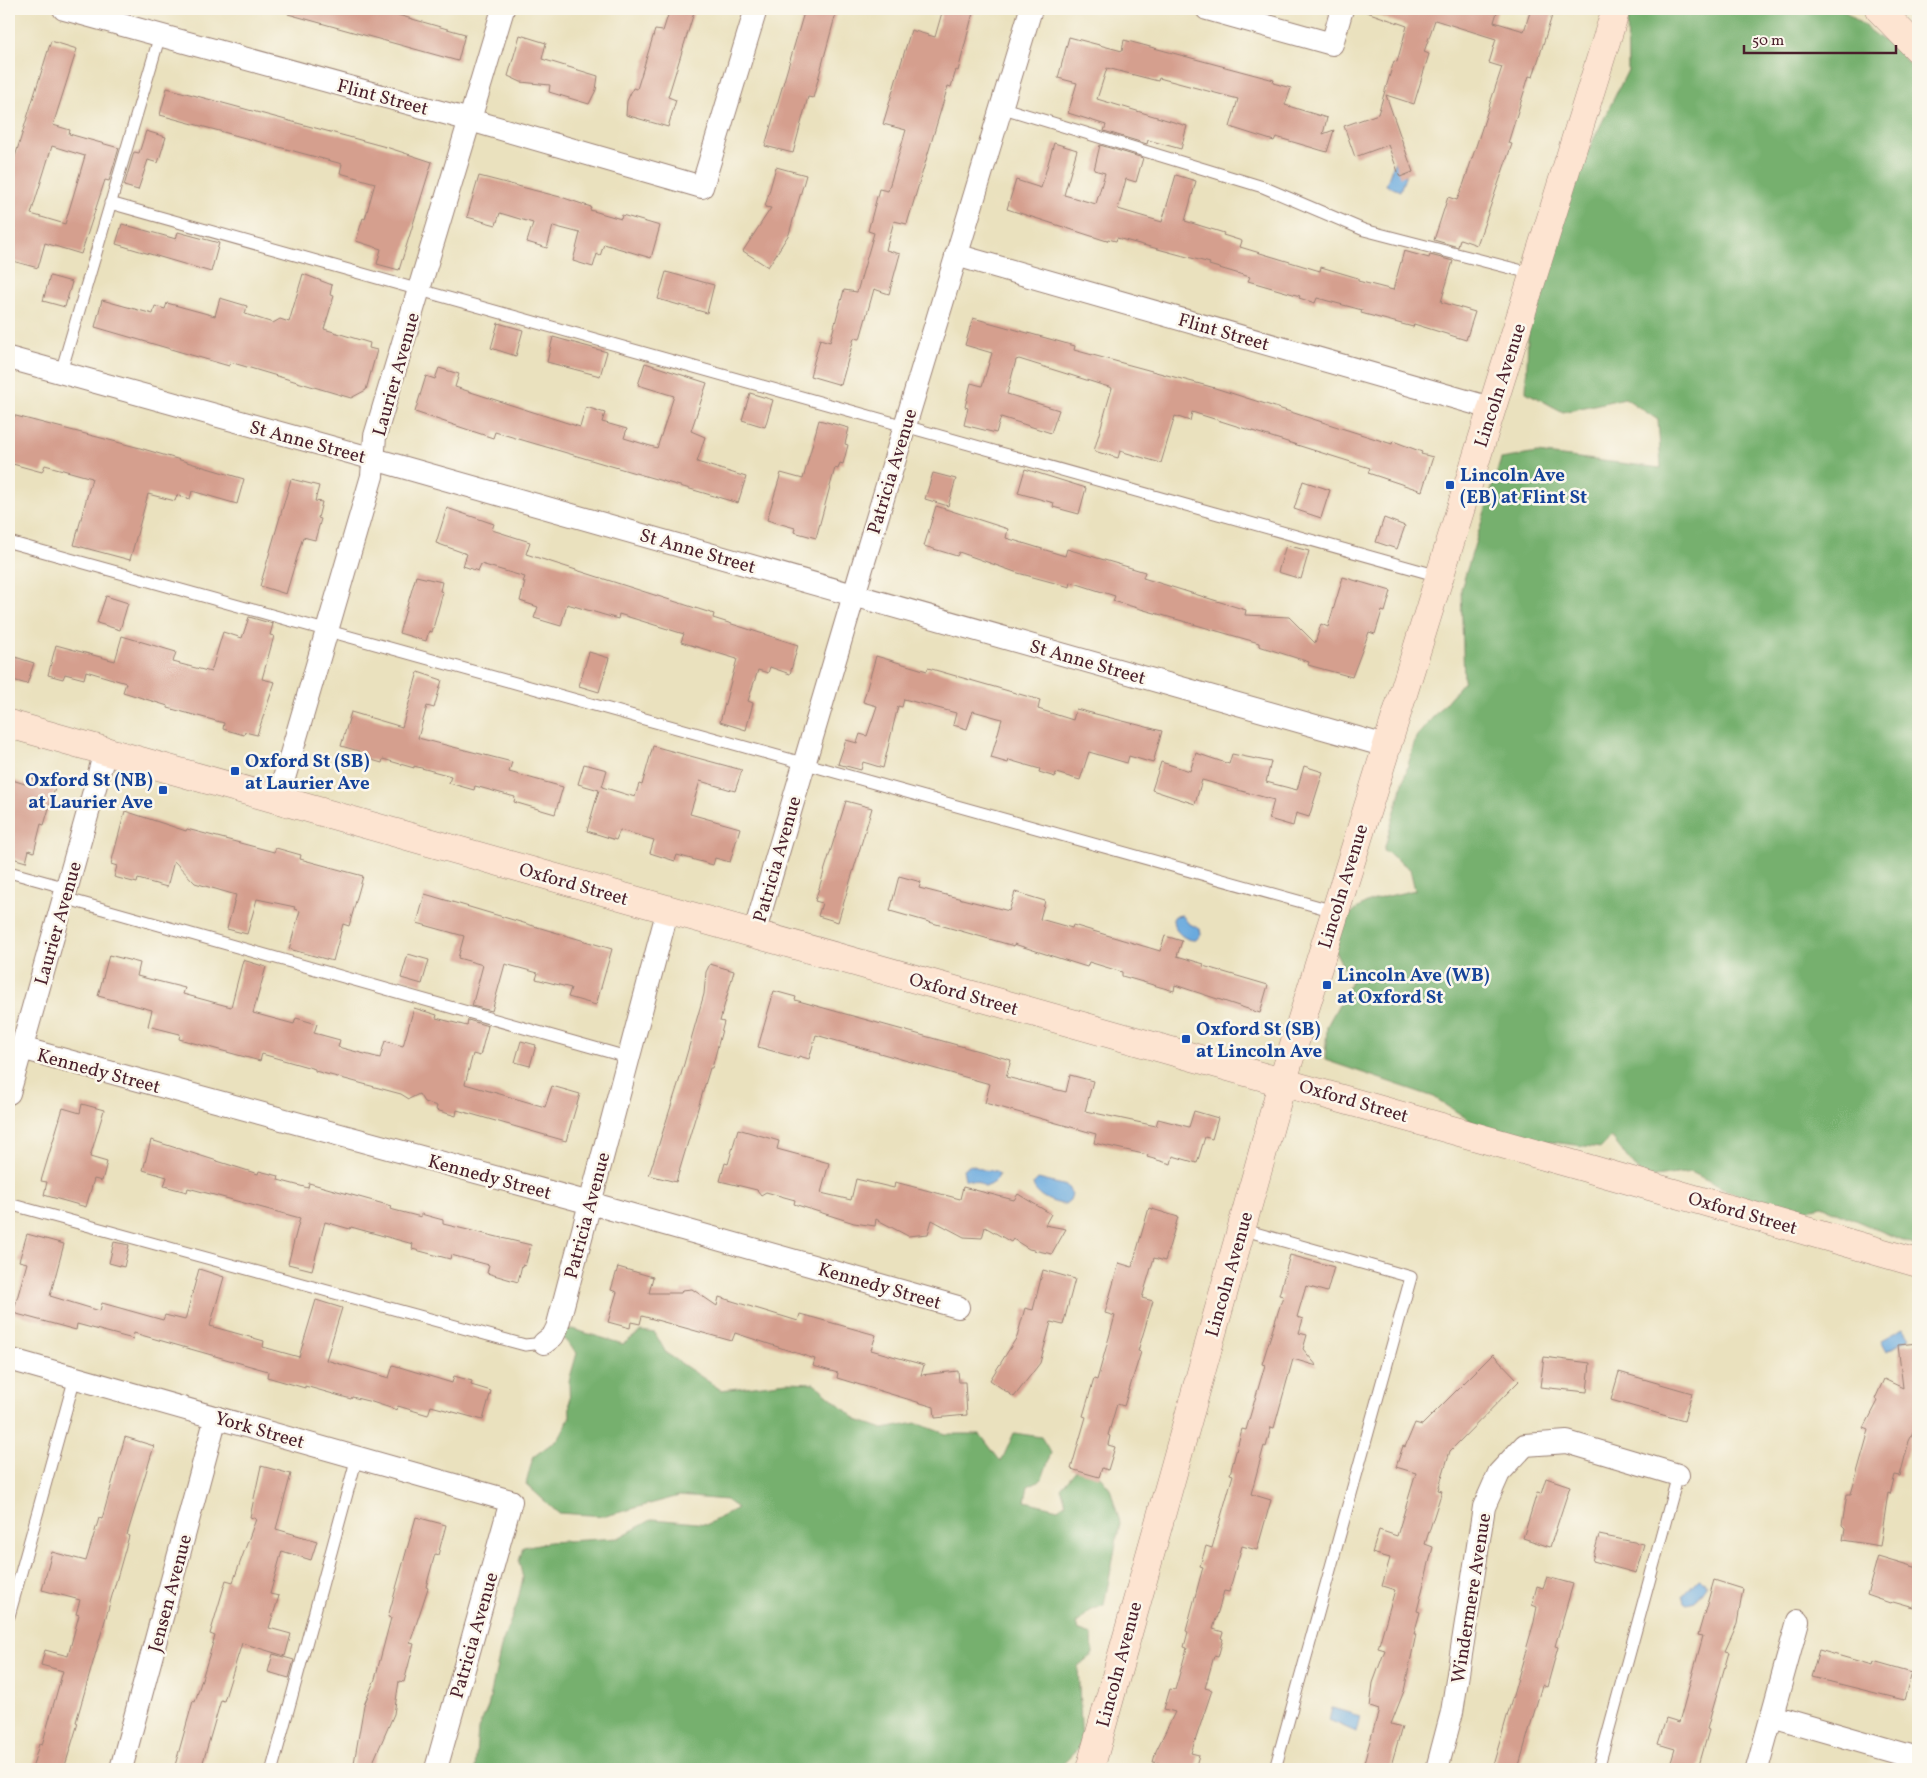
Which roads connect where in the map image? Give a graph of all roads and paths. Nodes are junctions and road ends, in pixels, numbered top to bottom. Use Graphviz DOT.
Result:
graph roads {
  1 [pos="64,9"];
  2 [pos="503,9"];
  3 [pos="756,9"];
  4 [pos="1031,9"];
  5 [pos="1207,9"];
  6 [pos="1342,9"];
  7 [pos="1616,9"];
  8 [pos="1880,9"];
  9 [pos="160,35"];
  10 [pos="1918,49"];
  11 [pos="1000,107"];
  12 [pos="470,120"];
  13 [pos="110,203"];
  14 [pos="956,255"];
  15 [pos="1534,274"];
  16 [pos="420,289"];
  17 [pos="9,358"];
  18 [pos="61,372"];
  19 [pos="1491,408"];
  20 [pos="906,425"];
  21 [pos="374,459"];
  22 [pos="9,542"];
  23 [pos="1439,576"];
  24 [pos="854,594"];
  25 [pos="328,631"];
  26 [pos="9,724"];
  27 [pos="1386,746"];
  28 [pos="105,752"];
  29 [pos="804,762"];
  30 [pos="278,799"];
  31 [pos="9,872"];
  32 [pos="65,893"];
  33 [pos="668,909"];
  34 [pos="1334,911"];
  35 [pos="754,934"];
  36 [pos="21,1048"];
  37 [pos="627,1057"];
  38 [pos="1283,1080"];
  39 [pos="9,1093"];
  40 [pos="590,1203"];
  41 [pos="9,1204"];
  42 [pos="1241,1228"];
  43 [pos="1918,1263"];
  44 [pos="958,1307"];
  45 [pos="544,1344"];
  46 [pos="9,1359"];
  47 [pos="75,1377"];
  48 [pos="216,1417"];
  49 [pos="356,1457"];
  50 [pos="1678,1475"];
  51 [pos="511,1501"];
  52 [pos="9,1616"];
  53 [pos="1798,1620"];
  54 [pos="1772,1716"];
  55 [pos="1918,1758"];
  56 [pos="121,1769"];
  57 [pos="272,1769"];
  58 [pos="436,1769"];
  59 [pos="1090,1769"];
  60 [pos="1275,1769"];
  61 [pos="1437,1769"];
  62 [pos="1598,1769"];
  63 [pos="1757,1769"];
  1 -- 9 [label="street, Flint Street"];
  2 -- 12 [label="street, Laurier Avenue"];
  3 -- 12 [label="street, Flint Street"];
  4 -- 11 [label="street, Patricia Avenue"];
  5 -- 6 [label="street"];
  7 -- 15 [label="main road, Lincoln Avenue"];
  8 -- 10 [label="main road"];
  9 -- 12 [label="street, Flint Street"];
  9 -- 13 [label="lane"];
  11 -- 14 [label="street, Patricia Avenue"];
  11 -- 15 [label="lane"];
  12 -- 16 [label="street, Laurier Avenue"];
  13 -- 16 [label="lane"];
  13 -- 18 [label="lane"];
  14 -- 19 [label="street, Flint Street"];
  14 -- 20 [label="street, Patricia Avenue"];
  15 -- 19 [label="main road, Lincoln Avenue"];
  16 -- 20 [label="lane"];
  16 -- 21 [label="street, Laurier Avenue"];
  17 -- 18 [label="street, St Anne Street"];
  18 -- 21 [label="street, St Anne Street"];
  19 -- 23 [label="main road, Lincoln Avenue"];
  20 -- 23 [label="lane"];
  20 -- 24 [label="street, Patricia Avenue"];
  21 -- 24 [label="street, St Anne Street"];
  21 -- 25 [label="street, Laurier Avenue"];
  22 -- 25 [label="lane"];
  23 -- 27 [label="main road, Lincoln Avenue"];
  24 -- 27 [label="street, St Anne Street"];
  24 -- 29 [label="street, Patricia Avenue"];
  25 -- 29 [label="lane"];
  25 -- 30 [label="street, Laurier Avenue"];
  26 -- 28 [label="main road, Oxford Street"];
  27 -- 34 [label="main road, Lincoln Avenue"];
  28 -- 30 [label="main road, Oxford Street"];
  28 -- 32 [label="street, Laurier Avenue"];
  29 -- 34 [label="lane"];
  29 -- 35 [label="street, Patricia Avenue"];
  30 -- 33 [label="main road, Oxford Street"];
  31 -- 32 [label="lane"];
  32 -- 36 [label="street, Laurier Avenue"];
  32 -- 37 [label="lane"];
  33 -- 35 [label="main road, Oxford Street"];
  33 -- 37 [label="street, Patricia Avenue"];
  34 -- 38 [label="main road, Lincoln Avenue"];
  35 -- 38 [label="main road, Oxford Street"];
  36 -- 39 [label="street, Laurier Avenue"];
  36 -- 40 [label="street, Kennedy Street"];
  37 -- 40 [label="street, Patricia Avenue"];
  38 -- 42 [label="main road, Lincoln Avenue"];
  38 -- 43 [label="main road, Oxford Street"];
  40 -- 44 [label="street, Kennedy Street"];
  40 -- 45 [label="street, Patricia Avenue"];
  41 -- 45 [label="lane"];
  42 -- 59 [label="main road, Lincoln Avenue"];
  42 -- 60 [label="lane"];
  46 -- 47 [label="street, York Street"];
  47 -- 48 [label="street, York Street"];
  47 -- 52 [label="lane"];
  48 -- 49 [label="street, York Street"];
  48 -- 56 [label="street, Jensen Avenue"];
  49 -- 51 [label="street, York Street"];
  49 -- 57 [label="lane"];
  50 -- 61 [label="street, Windermere Avenue"];
  50 -- 62 [label="lane"];
  51 -- 58 [label="street, Patricia Avenue"];
  53 -- 54 [label="street"];
  54 -- 55 [label="street"];
  54 -- 63 [label="street"];
}
